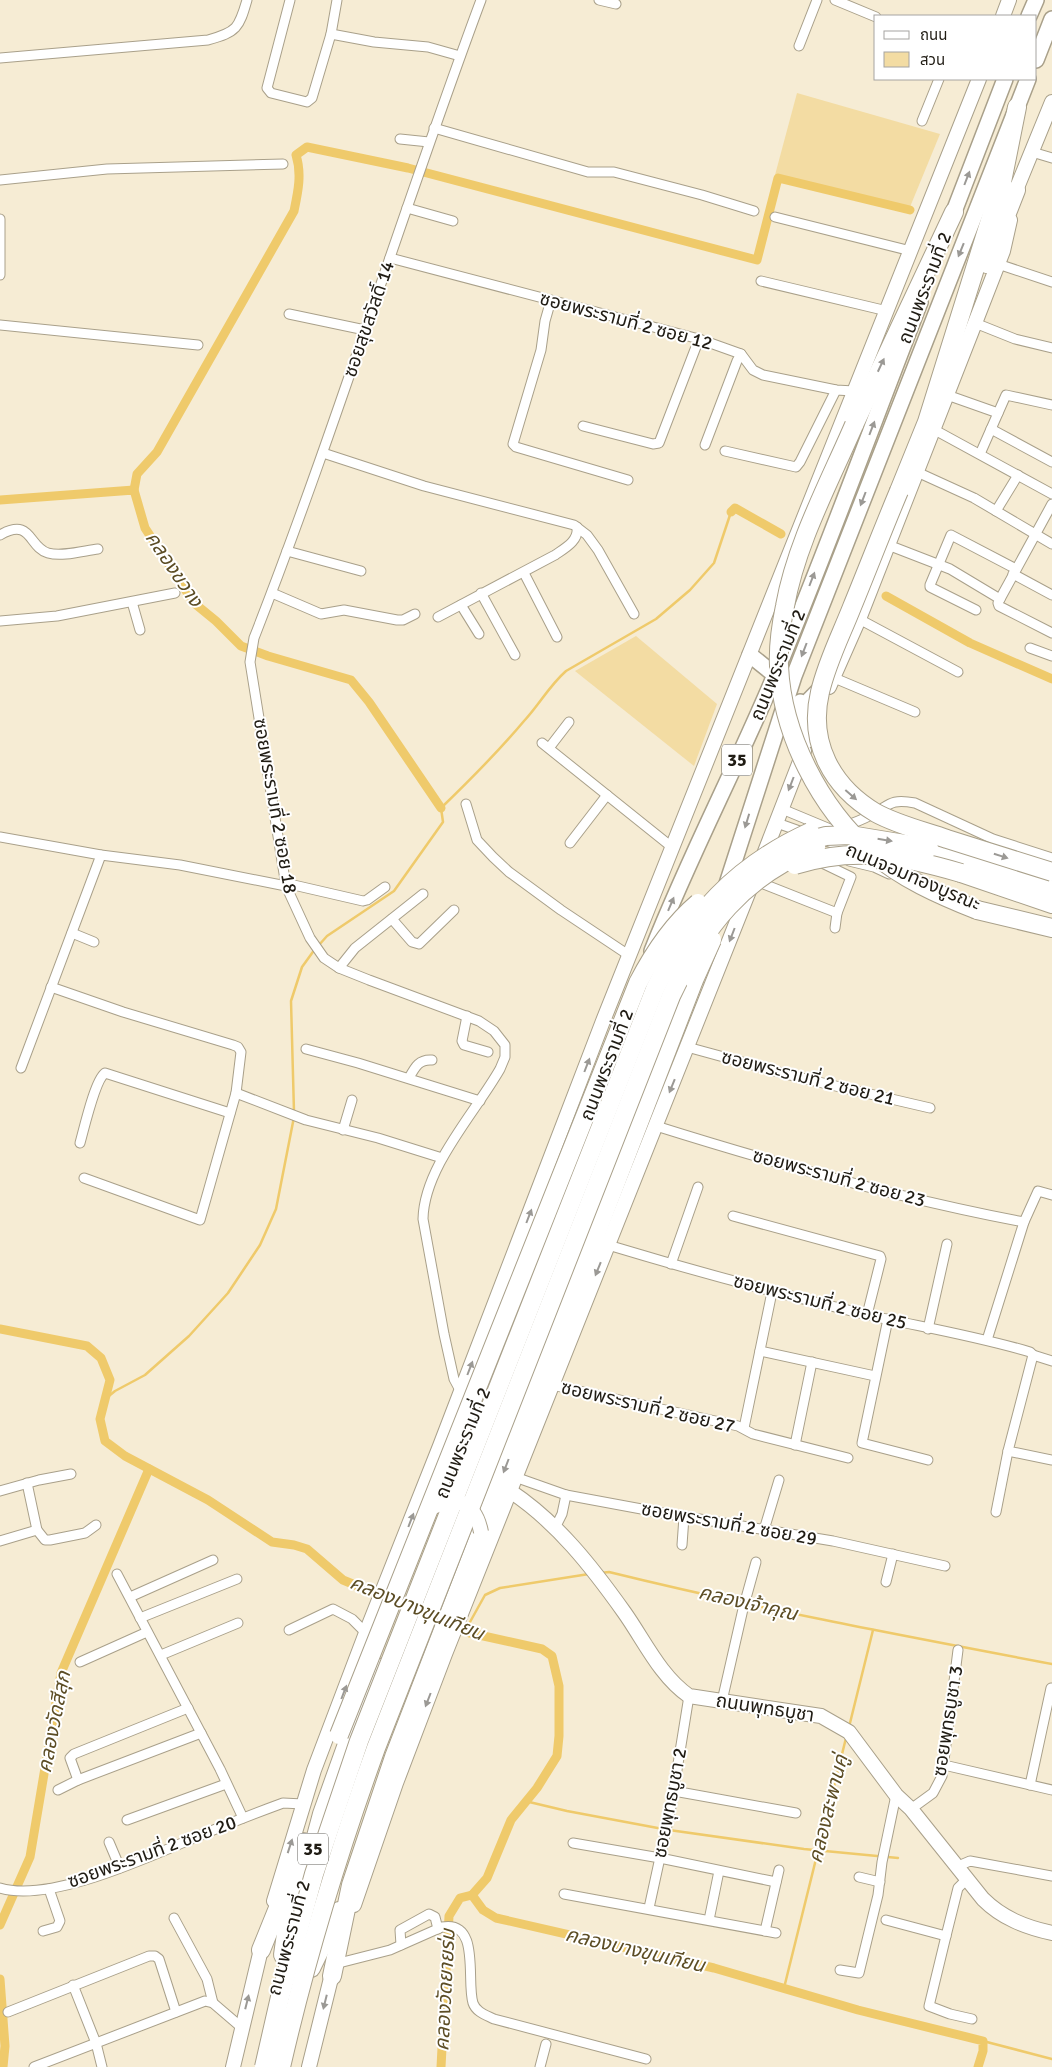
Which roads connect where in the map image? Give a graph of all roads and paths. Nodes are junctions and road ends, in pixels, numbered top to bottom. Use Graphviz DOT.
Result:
graph roads {
  1 [pos="247,0"];
  2 [pos="290,0"];
  3 [pos="337,0"];
  4 [pos="481,0"];
  5 [pos="599,0"];
  6 [pos="817,0"];
  7 [pos="838,0"];
  8 [pos="1010,0"];
  9 [pos="1036,0"];
  10 [pos="616,4"];
  11 [pos="1003,15"];
  12 [pos="1029,15"];
  13 [pos="874,16"];
  14 [pos="1052,19"];
  15 [pos="1052,24"];
  16 [pos="331,34"];
  17 [pos="1043,42"];
  18 [pos="799,46"];
  19 [pos="460,56"];
  20 [pos="1037,57"];
  21 [pos="0,58"];
  22 [pos="939,80"];
  23 [pos="979,80"];
  24 [pos="1005,80"];
  25 [pos="1028,80"];
  26 [pos="1052,102"];
  27 [pos="1017,107"];
  28 [pos="922,121"];
  29 [pos="434,128"];
  30 [pos="400,139"];
  31 [pos="429,142"];
  32 [pos="1032,152"];
  33 [pos="1052,158"];
  34 [pos="283,164"];
  35 [pos="0,180"];
  36 [pos="1016,190"];
  37 [pos="407,208"];
  38 [pos="754,211"];
  39 [pos="954,212"];
  40 [pos="775,217"];
  41 [pos="0,219"];
  42 [pos="453,221"];
  43 [pos="911,251"];
  44 [pos="390,258"];
  45 [pos="998,264"];
  46 [pos="0,275"];
  47 [pos="761,281"];
  48 [pos="1052,282"];
  49 [pos="551,300"];
  50 [pos="886,311"];
  51 [pos="289,314"];
  52 [pos="975,323"];
  53 [pos="0,325"];
  54 [pos="365,330"];
  55 [pos="698,339"];
  56 [pos="198,345"];
  57 [pos="1052,348"];
  58 [pos="741,354"];
  59 [pos="836,390"];
  60 [pos="854,391"];
  61 [pos="947,395"];
  62 [pos="1052,405"];
  63 [pos="998,413"];
  64 [pos="583,426"];
  65 [pos="930,426"];
  66 [pos="991,429"];
  67 [pos="705,445"];
  68 [pos="725,450"];
  69 [pos="1052,450"];
  70 [pos="323,453"];
  71 [pos="980,454"];
  72 [pos="1050,461"];
  73 [pos="917,472"];
  74 [pos="1018,475"];
  75 [pos="628,480"];
  76 [pos="1052,494"];
  77 [pos="1052,504"];
  78 [pos="996,511"];
  79 [pos="577,527"];
  80 [pos="0,535"];
  81 [pos="1036,535"];
  82 [pos="1052,544"];
  83 [pos="888,545"];
  84 [pos="98,549"];
  85 [pos="287,551"];
  86 [pos="939,564"];
  87 [pos="361,571"];
  88 [pos="1015,572"];
  89 [pos="524,573"];
  90 [pos="175,593"];
  91 [pos="272,593"];
  92 [pos="481,593"];
  93 [pos="1052,595"];
  94 [pos="1000,599"];
  95 [pos="132,602"];
  96 [pos="461,605"];
  97 [pos="976,610"];
  98 [pos="415,614"];
  99 [pos="634,614"];
  100 [pos="438,617"];
  101 [pos="859,619"];
  102 [pos="0,622"];
  103 [pos="140,630"];
  104 [pos="1052,633"];
  105 [pos="479,634"];
  106 [pos="558,636"];
  107 [pos="254,638"];
  108 [pos="1030,648"];
  109 [pos="515,655"];
  110 [pos="750,655"];
  111 [pos="1052,656"];
  112 [pos="958,672"];
  113 [pos="775,674"];
  114 [pos="794,676"];
  115 [pos="832,677"];
  116 [pos="801,708"];
  117 [pos="916,712"];
  118 [pos="569,722"];
  119 [pos="774,737"];
  120 [pos="808,740"];
  121 [pos="607,795"];
  122 [pos="466,804"];
  123 [pos="782,809"];
  124 [pos="774,829"];
  125 [pos="0,837"];
  126 [pos="570,843"];
  127 [pos="812,845"];
  128 [pos="673,848"];
  129 [pos="101,856"];
  130 [pos="1052,858"];
  131 [pos="1052,872"];
  132 [pos="757,873"];
  133 [pos="286,884"];
  134 [pos="385,887"];
  135 [pos="1052,890"];
  136 [pos="424,894"];
  137 [pos="1052,904"];
  138 [pos="454,910"];
  139 [pos="837,912"];
  140 [pos="392,919"];
  141 [pos="1052,924"];
  142 [pos="835,928"];
  143 [pos="1052,928"];
  144 [pos="72,933"];
  145 [pos="1052,935"];
  146 [pos="94,942"];
  147 [pos="630,956"];
  148 [pos="339,968"];
  149 [pos="51,987"];
  150 [pos="468,1016"];
  151 [pos="687,1048"];
  152 [pos="306,1049"];
  153 [pos="488,1052"];
  154 [pos="432,1060"];
  155 [pos="21,1068"];
  156 [pos="409,1078"];
  157 [pos="236,1093"];
  158 [pos="352,1100"];
  159 [pos="480,1101"];
  160 [pos="930,1108"];
  161 [pos="230,1113"];
  162 [pos="656,1126"];
  163 [pos="343,1130"];
  164 [pos="80,1143"];
  165 [pos="442,1158"];
  166 [pos="84,1178"];
  167 [pos="698,1186"];
  168 [pos="1052,1195"];
  169 [pos="733,1216"];
  170 [pos="1024,1222"];
  171 [pos="947,1244"];
  172 [pos="608,1245"];
  173 [pos="671,1264"];
  174 [pos="772,1292"];
  175 [pos="867,1315"];
  176 [pos="888,1319"];
  177 [pos="928,1329"];
  178 [pos="987,1340"];
  179 [pos="760,1351"];
  180 [pos="1033,1355"];
  181 [pos="1052,1361"];
  182 [pos="812,1362"];
  183 [pos="875,1376"];
  184 [pos="552,1385"];
  185 [pos="461,1392"];
  186 [pos="744,1428"];
  187 [pos="465,1440"];
  188 [pos="795,1445"];
  189 [pos="1008,1451"];
  190 [pos="496,1457"];
  191 [pos="848,1458"];
  192 [pos="928,1460"];
  193 [pos="1052,1460"];
  194 [pos="71,1474"];
  195 [pos="515,1477"];
  196 [pos="779,1480"];
  197 [pos="27,1483"];
  198 [pos="0,1491"];
  199 [pos="510,1491"];
  200 [pos="566,1495"];
  201 [pos="428,1510"];
  202 [pos="996,1512"];
  203 [pos="684,1517"];
  204 [pos="96,1525"];
  205 [pos="555,1528"];
  206 [pos="37,1530"];
  207 [pos="764,1530"];
  208 [pos="480,1532"];
  209 [pos="0,1541"];
  210 [pos="682,1545"];
  211 [pos="893,1554"];
  212 [pos="213,1560"];
  213 [pos="756,1562"];
  214 [pos="944,1566"];
  215 [pos="117,1574"];
  216 [pos="237,1579"];
  217 [pos="886,1582"];
  218 [pos="130,1597"];
  219 [pos="140,1618"];
  220 [pos="238,1623"];
  221 [pos="368,1629"];
  222 [pos="289,1630"];
  223 [pos="147,1632"];
  224 [pos="958,1650"];
  225 [pos="160,1655"];
  226 [pos="80,1662"];
  227 [pos="1051,1688"];
  228 [pos="689,1696"];
  229 [pos="722,1701"];
  230 [pos="188,1708"];
  231 [pos="201,1732"];
  232 [pos="944,1765"];
  233 [pos="78,1780"];
  234 [pos="226,1784"];
  235 [pos="1030,1785"];
  236 [pos="58,1790"];
  237 [pos="1052,1790"];
  238 [pos="674,1791"];
  239 [pos="896,1795"];
  240 [pos="303,1804"];
  241 [pos="911,1810"];
  242 [pos="796,1813"];
  243 [pos="243,1818"];
  244 [pos="127,1820"];
  245 [pos="109,1842"];
  246 [pos="573,1844"];
  247 [pos="660,1858"];
  248 [pos="295,1866"];
  249 [pos="956,1867"];
  250 [pos="120,1868"];
  251 [pos="780,1870"];
  252 [pos="719,1872"];
  253 [pos="1052,1876"];
  254 [pos="859,1877"];
  255 [pos="967,1879"];
  256 [pos="776,1882"];
  257 [pos="880,1882"];
  258 [pos="351,1885"];
  259 [pos="0,1888"];
  260 [pos="49,1889"];
  261 [pos="564,1894"];
  262 [pos="649,1908"];
  263 [pos="174,1918"];
  264 [pos="709,1920"];
  265 [pos="886,1920"];
  266 [pos="440,1928"];
  267 [pos="43,1931"];
  268 [pos="765,1931"];
  269 [pos="776,1933"];
  270 [pos="1052,1933"];
  271 [pos="946,1936"];
  272 [pos="401,1945"];
  273 [pos="260,1950"];
  274 [pos="283,1955"];
  275 [pos="310,1970"];
  276 [pos="333,1970"];
  277 [pos="840,1970"];
  278 [pos="73,1985"];
  279 [pos="213,2003"];
  280 [pos="8,2012"];
  281 [pos="176,2012"];
  282 [pos="972,2019"];
  283 [pos="241,2027"];
  284 [pos="96,2043"];
  285 [pos="546,2044"];
  286 [pos="646,2059"];
  287 [pos="36,2067"];
  288 [pos="102,2067"];
  289 [pos="232,2067"];
  290 [pos="256,2067"];
  291 [pos="264,2067"];
  292 [pos="281,2067"];
  293 [pos="288,2067"];
  294 [pos="308,2067"];
  295 [pos="540,2067"];
  1 -- 21 [label="street"];
  2 -- 16 [label="street"];
  3 -- 16 [label="street"];
  4 -- 19 [label="street, ซอยสุขสวัสดิ์ 14"];
  5 -- 10 [label="street"];
  6 -- 18 [label="street"];
  7 -- 13 [label="street"];
  8 -- 11 [label="main road"];
  9 -- 12 [label="main road"];
  14 -- 17 [label="main road"];
  15 -- 17 [label="main road"];
  16 -- 19 [label="street"];
  17 -- 20 [label="main road"];
  19 -- 29 [label="street, ซอยสุขสวัสดิ์ 14"];
  22 -- 28 [label="street"];
  23 -- 43 [label="main road, ถนนพระรามที่ 2 / 35"];
  39 -- 24 [label="main road, ถนนพระรามที่ 2 / 35, one-way"];
  25 -- 27 [label="main road, ถนนพระรามที่ 2 / 35"];
  26 -- 32 [label="main road"];
  27 -- 65 [label="highway"];
  27 -- 114 [label="main road, ถนนพระรามที่ 2 / 35, one-way"];
  29 -- 31 [label="street, ซอยสุขสวัสดิ์ 14"];
  29 -- 38 [label="street"];
  30 -- 31 [label="street"];
  31 -- 37 [label="street, ซอยสุขสวัสดิ์ 14"];
  32 -- 33 [label="street"];
  32 -- 36 [label="main road"];
  34 -- 35 [label="street"];
  36 -- 45 [label="main road"];
  36 -- 65 [label="highway"];
  37 -- 42 [label="street"];
  37 -- 44 [label="street, ซอยสุขสวัสดิ์ 14"];
  113 -- 39 [label="main road, ถนนพระรามที่ 2 / 35, one-way"];
  143 -- 39 [label="highway, one-way, bridge"];
  40 -- 43 [label="street"];
  41 -- 46 [label="street"];
  43 -- 50 [label="main road, ถนนพระรามที่ 2 / 35"];
  44 -- 49 [label="street, ซอยพระรามที่ 2 ซอย 12"];
  44 -- 54 [label="street, ซอยสุขสวัสดิ์ 14"];
  45 -- 48 [label="street"];
  45 -- 52 [label="main road"];
  47 -- 50 [label="street"];
  49 -- 55 [label="street, ซอยพระรามที่ 2 ซอย 12"];
  49 -- 75 [label="street"];
  50 -- 60 [label="main road, ถนนพระรามที่ 2 / 35"];
  51 -- 54 [label="street"];
  52 -- 57 [label="street"];
  52 -- 61 [label="main road"];
  53 -- 56 [label="street"];
  54 -- 70 [label="street, ซอยสุขสวัสดิ์ 14"];
  55 -- 58 [label="street, ซอยพระรามที่ 2 ซอย 12"];
  55 -- 64 [label="street"];
  58 -- 59 [label="street, ซอยพระรามที่ 2 ซอย 12"];
  58 -- 67 [label="street"];
  59 -- 60 [label="street, ซอยพระรามที่ 2 ซอย 12"];
  59 -- 68 [label="street"];
  60 -- 110 [label="main road, ถนนพระรามที่ 2 / 35"];
  61 -- 63 [label="street"];
  61 -- 65 [label="main road"];
  62 -- 63 [label="street"];
  63 -- 66 [label="street"];
  65 -- 71 [label="street"];
  65 -- 73 [label="main road"];
  65 -- 131 [label="highway, one-way, bridge"];
  66 -- 71 [label="street"];
  66 -- 72 [label="street"];
  69 -- 72 [label="street"];
  70 -- 79 [label="street"];
  70 -- 85 [label="street, ซอยสุขสวัสดิ์ 14"];
  71 -- 74 [label="street"];
  73 -- 78 [label="street"];
  73 -- 83 [label="main road"];
  74 -- 76 [label="street"];
  74 -- 78 [label="street"];
  77 -- 81 [label="street"];
  78 -- 81 [label="street"];
  79 -- 89 [label="street"];
  79 -- 99 [label="street"];
  80 -- 84 [label="street"];
  81 -- 82 [label="street"];
  81 -- 88 [label="street"];
  83 -- 86 [label="street"];
  83 -- 101 [label="main road"];
  85 -- 87 [label="street"];
  85 -- 91 [label="street, ซอยสุขสวัสดิ์ 14"];
  86 -- 88 [label="street"];
  86 -- 94 [label="street"];
  86 -- 97 [label="street"];
  88 -- 93 [label="street"];
  88 -- 94 [label="street"];
  89 -- 92 [label="street"];
  89 -- 106 [label="street"];
  90 -- 95 [label="street"];
  91 -- 98 [label="street"];
  91 -- 107 [label="street, ซอยสุขสวัสดิ์ 14"];
  92 -- 96 [label="street"];
  92 -- 109 [label="street"];
  94 -- 104 [label="street"];
  95 -- 102 [label="street"];
  95 -- 103 [label="street"];
  96 -- 100 [label="street"];
  96 -- 105 [label="street"];
  101 -- 112 [label="street"];
  101 -- 115 [label="main road"];
  107 -- 133 [label="street, ซอยพระรามที่ 2 ซอย 18"];
  108 -- 111 [label="street"];
  110 -- 113 [label="main road"];
  110 -- 128 [label="main road, ถนนพระรามที่ 2 / 35"];
  187 -- 113 [label="main road, ถนนพระรามที่ 2 / 35, one-way"];
  114 -- 116 [label="main road"];
  114 -- 119 [label="main road, ถนนพระรามที่ 2 / 35"];
  115 -- 116 [label="main road"];
  115 -- 117 [label="street"];
  115 -- 120 [label="main road"];
  116 -- 119 [label="main road"];
  116 -- 120 [label="main road"];
  118 -- 121 [label="street"];
  119 -- 190 [label="main road, ถนนพระรามที่ 2 / 35, one-way"];
  120 -- 123 [label="main road, one-way"];
  121 -- 126 [label="street"];
  121 -- 128 [label="street"];
  122 -- 147 [label="street"];
  123 -- 124 [label="main road"];
  123 -- 130 [label="street"];
  124 -- 127 [label="street"];
  124 -- 132 [label="main road"];
  124 -- 141 [label="street, ถนนจอมทองบูรณะ"];
  125 -- 129 [label="street"];
  127 -- 132 [label="highway, bridge"];
  127 -- 132 [label="highway, bridge"];
  127 -- 139 [label="street"];
  127 -- 145 [label="street, ถนนจอมทองบูรณะ"];
  128 -- 147 [label="main road, ถนนพระรามที่ 2 / 35"];
  129 -- 133 [label="street"];
  129 -- 144 [label="street"];
  132 -- 139 [label="street"];
  132 -- 151 [label="main road, one-way"];
  132 -- 201 [label="highway, bridge"];
  132 -- 208 [label="highway, one-way, bridge"];
  132 -- 291 [label="highway, bridge"];
  132 -- 292 [label="highway, bridge"];
  133 -- 134 [label="street"];
  133 -- 148 [label="street, ซอยพระรามที่ 2 ซอย 18"];
  187 -- 135 [label="highway, one-way, bridge"];
  136 -- 140 [label="street"];
  137 -- 190 [label="highway, bridge"];
  138 -- 140 [label="street"];
  139 -- 142 [label="street"];
  140 -- 148 [label="street"];
  144 -- 146 [label="street"];
  144 -- 149 [label="street"];
  185 -- 147 [label="main road, ถนนพระรามที่ 2 / 35, one-way"];
  148 -- 150 [label="street, ซอยพระรามที่ 2 ซอย 18"];
  149 -- 155 [label="street"];
  149 -- 157 [label="street"];
  150 -- 153 [label="street"];
  150 -- 159 [label="street, ซอยพระรามที่ 2 ซอย 18"];
  151 -- 160 [label="street, ซอยพระรามที่ 2 ซอย 21"];
  151 -- 162 [label="main road, one-way"];
  152 -- 156 [label="street"];
  154 -- 156 [label="street"];
  156 -- 159 [label="street"];
  157 -- 161 [label="street"];
  157 -- 163 [label="street"];
  158 -- 163 [label="street"];
  159 -- 165 [label="street, ซอยพระรามที่ 2 ซอย 18"];
  161 -- 164 [label="street"];
  161 -- 166 [label="street"];
  162 -- 170 [label="street, ซอยพระรามที่ 2 ซอย 23"];
  162 -- 172 [label="main road"];
  163 -- 165 [label="street"];
  165 -- 185 [label="street, ซอยพระรามที่ 2 ซอย 18"];
  167 -- 173 [label="street"];
  168 -- 170 [label="street"];
  169 -- 175 [label="street"];
  170 -- 178 [label="street"];
  171 -- 177 [label="street"];
  172 -- 173 [label="street, ซอยพระรามที่ 2 ซอย 25"];
  172 -- 184 [label="main road, one-way"];
  173 -- 174 [label="street, ซอยพระรามที่ 2 ซอย 25"];
  174 -- 175 [label="street, ซอยพระรามที่ 2 ซอย 25"];
  174 -- 179 [label="street"];
  175 -- 176 [label="street, ซอยพระรามที่ 2 ซอย 25"];
  176 -- 177 [label="street, ซอยพระรามที่ 2 ซอย 25"];
  176 -- 183 [label="street"];
  177 -- 178 [label="street, ซอยพระรามที่ 2 ซอย 25"];
  178 -- 180 [label="street, ซอยพระรามที่ 2 ซอย 25"];
  179 -- 182 [label="street"];
  179 -- 186 [label="street"];
  180 -- 181 [label="street, ซอยพระรามที่ 2 ซอย 25"];
  180 -- 189 [label="street"];
  182 -- 183 [label="street"];
  182 -- 188 [label="street"];
  183 -- 192 [label="street"];
  184 -- 186 [label="street, ซอยพระรามที่ 2 ซอย 27"];
  184 -- 195 [label="main road"];
  221 -- 185 [label="main road, ถนนพระรามที่ 2 / 35, one-way"];
  186 -- 188 [label="street, ซอยพระรามที่ 2 ซอย 27"];
  187 -- 274 [label="highway, ถนนพระรามที่ 2 / 35"];
  188 -- 191 [label="street, ซอยพระรามที่ 2 ซอย 27"];
  189 -- 193 [label="street"];
  189 -- 202 [label="street"];
  190 -- 275 [label="highway, ถนนพระรามที่ 2 / 35"];
  194 -- 197 [label="street"];
  195 -- 199 [label="main road"];
  195 -- 200 [label="street, ซอยพระรามที่ 2 ซอย 29"];
  196 -- 207 [label="street"];
  197 -- 198 [label="street"];
  197 -- 206 [label="street"];
  199 -- 205 [label="main road, ถนนพุทธบูชา"];
  199 -- 276 [label="main road, one-way"];
  200 -- 203 [label="street, ซอยพระรามที่ 2 ซอย 29"];
  200 -- 205 [label="street"];
  201 -- 208 [label="main road, bridge"];
  201 -- 248 [label="highway, bridge"];
  203 -- 207 [label="street, ซอยพระรามที่ 2 ซอย 29"];
  203 -- 210 [label="street"];
  204 -- 206 [label="street"];
  205 -- 228 [label="main road, ถนนพุทธบูชา"];
  206 -- 209 [label="street"];
  207 -- 211 [label="street, ซอยพระรามที่ 2 ซอย 29"];
  208 -- 258 [label="highway"];
  211 -- 214 [label="street, ซอยพระรามที่ 2 ซอย 29"];
  211 -- 217 [label="street"];
  212 -- 218 [label="street"];
  213 -- 229 [label="street"];
  215 -- 218 [label="street"];
  216 -- 219 [label="street"];
  218 -- 219 [label="street"];
  219 -- 223 [label="street"];
  220 -- 225 [label="street"];
  221 -- 222 [label="street"];
  240 -- 221 [label="main road, ถนนพระรามที่ 2 / 35, one-way"];
  223 -- 225 [label="street"];
  223 -- 226 [label="street"];
  224 -- 232 [label="street, ซอยพุทธบูชา 3"];
  225 -- 230 [label="street"];
  227 -- 235 [label="street"];
  228 -- 229 [label="main road, ถนนพุทธบูชา"];
  228 -- 238 [label="street, ซอยพุทธบูชา 2"];
  229 -- 239 [label="main road, ถนนพุทธบูชา"];
  230 -- 231 [label="street"];
  230 -- 233 [label="street"];
  231 -- 233 [label="street"];
  231 -- 234 [label="street"];
  232 -- 235 [label="street"];
  232 -- 241 [label="street, ซอยพุทธบูชา 3"];
  233 -- 236 [label="street"];
  234 -- 243 [label="street"];
  234 -- 244 [label="street"];
  235 -- 237 [label="street"];
  238 -- 242 [label="street"];
  238 -- 247 [label="street, ซอยพุทธบูชา 2"];
  239 -- 241 [label="main road, ถนนพุทธบูชา"];
  239 -- 257 [label="street"];
  240 -- 243 [label="street, ซอยพระรามที่ 2 ซอย 20"];
  273 -- 240 [label="main road, ถนนพระรามที่ 2 / 35, one-way"];
  241 -- 249 [label="main road, ถนนพุทธบูชา"];
  243 -- 250 [label="street, ซอยพระรามที่ 2 ซอย 20"];
  245 -- 250 [label="street"];
  246 -- 247 [label="street"];
  247 -- 252 [label="street"];
  247 -- 262 [label="street, ซอยพุทธบูชา 2"];
  248 -- 273 [label="highway"];
  248 -- 274 [label="highway"];
  249 -- 253 [label="street"];
  249 -- 255 [label="main road, ถนนพุทธบูชา"];
  250 -- 260 [label="street, ซอยพระรามที่ 2 ซอย 20"];
  251 -- 256 [label="street"];
  252 -- 256 [label="street"];
  252 -- 264 [label="street"];
  254 -- 257 [label="street"];
  255 -- 270 [label="main road, ถนนพุทธบูชา"];
  255 -- 271 [label="street"];
  256 -- 268 [label="street"];
  257 -- 277 [label="street"];
  258 -- 275 [label="highway"];
  258 -- 276 [label="highway"];
  259 -- 260 [label="street, ซอยพระรามที่ 2 ซอย 20"];
  260 -- 267 [label="street"];
  261 -- 262 [label="street"];
  262 -- 264 [label="street"];
  263 -- 279 [label="street"];
  264 -- 268 [label="street"];
  265 -- 271 [label="street"];
  266 -- 272 [label="street"];
  266 -- 272 [label="street"];
  266 -- 286 [label="street"];
  268 -- 269 [label="street"];
  271 -- 282 [label="street"];
  272 -- 276 [label="street"];
  283 -- 273 [label="main road, ถนนพระรามที่ 2 / 35, one-way"];
  274 -- 290 [label="highway, ถนนพระรามที่ 2 / 35"];
  275 -- 293 [label="highway, ถนนพระรามที่ 2 / 35"];
  276 -- 294 [label="main road, one-way"];
  278 -- 280 [label="street"];
  278 -- 281 [label="street"];
  278 -- 284 [label="street"];
  279 -- 281 [label="street"];
  279 -- 283 [label="street"];
  281 -- 284 [label="street"];
  283 -- 289 [label="main road, ถนนพระรามที่ 2 / 35"];
  284 -- 287 [label="street"];
  284 -- 288 [label="street"];
  285 -- 295 [label="street"];
}
